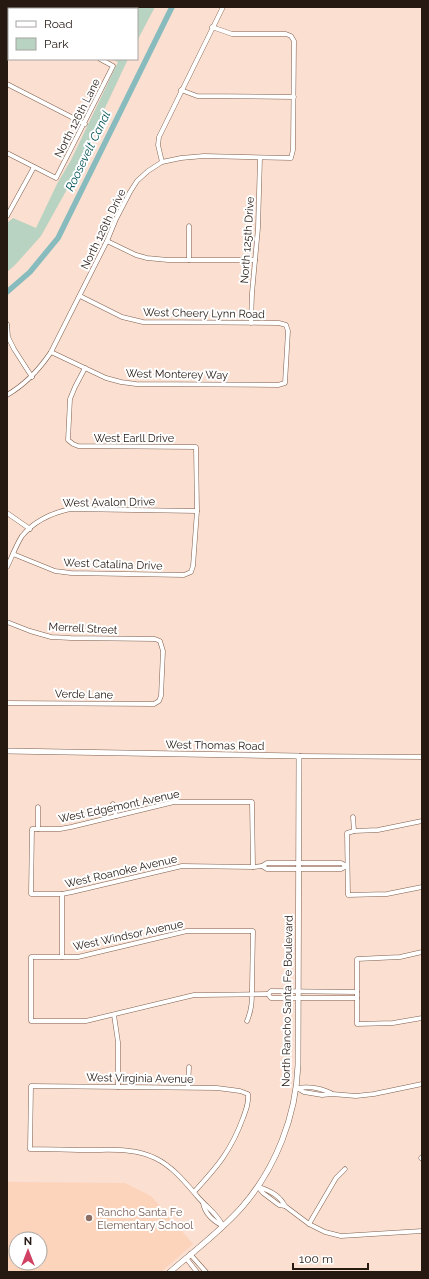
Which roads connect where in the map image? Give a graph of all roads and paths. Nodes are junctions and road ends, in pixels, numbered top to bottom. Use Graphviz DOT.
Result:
graph roads {
  1 [pos="223,7"];
  2 [pos="212,27"];
  3 [pos="102,60"];
  4 [pos="7,84"];
  5 [pos="181,90"];
  6 [pos="294,97"];
  7 [pos="85,124"];
  8 [pos="7,153"];
  9 [pos="260,158"];
  10 [pos="162,162"];
  11 [pos="34,167"];
  12 [pos="7,216"];
  13 [pos="189,226"];
  14 [pos="107,241"];
  15 [pos="189,260"];
  16 [pos="255,260"];
  17 [pos="80,296"];
  18 [pos="251,323"];
  19 [pos="7,324"];
  20 [pos="51,352"];
  21 [pos="85,368"];
  22 [pos="32,376"];
  23 [pos="285,383"];
  24 [pos="7,395"];
  25 [pos="197,511"];
  26 [pos="7,513"];
  27 [pos="30,528"];
  28 [pos="13,554"];
  29 [pos="7,567"];
  30 [pos="7,622"];
  31 [pos="159,701"];
  32 [pos="7,702"];
  33 [pos="7,751"];
  34 [pos="299,756"];
  35 [pos="422,757"];
  36 [pos="113,804"];
  37 [pos="38,807"];
  38 [pos="116,816"];
  39 [pos="353,817"];
  40 [pos="422,821"];
  41 [pos="38,829"];
  42 [pos="354,831"];
  43 [pos="253,866"];
  44 [pos="299,866"];
  45 [pos="347,866"];
  46 [pos="422,887"];
  47 [pos="62,894"];
  48 [pos="422,952"];
  49 [pos="62,957"];
  50 [pos="299,992"];
  51 [pos="357,992"];
  52 [pos="252,994"];
  53 [pos="268,994"];
  54 [pos="299,998"];
  55 [pos="357,998"];
  56 [pos="114,1015"];
  57 [pos="422,1018"];
  58 [pos="247,1021"];
  59 [pos="188,1067"];
  60 [pos="422,1084"];
  61 [pos="118,1087"];
  62 [pos="188,1087"];
  63 [pos="297,1088"];
  64 [pos="345,1169"];
  65 [pos="258,1187"];
  66 [pos="194,1192"];
  67 [pos="309,1224"];
  68 [pos="223,1226"];
  69 [pos="422,1230"];
  70 [pos="190,1254"];
  71 [pos="186,1258"];
  72 [pos="170,1272"];
  73 [pos="198,1272"];
  74 [pos="206,1272"];
  1 -- 2 [label="street"];
  2 -- 5 [label="street"];
  2 -- 6 [label="street"];
  3 -- 7 [label="street, North 126th Lane"];
  4 -- 7 [label="street"];
  5 -- 6 [label="street"];
  5 -- 10 [label="street"];
  6 -- 9 [label="street"];
  7 -- 11 [label="street, North 126th Lane"];
  8 -- 11 [label="street"];
  9 -- 10 [label="street"];
  9 -- 16 [label="street, North 125th Drive"];
  10 -- 14 [label="street, North 126th Drive"];
  11 -- 12 [label="street"];
  13 -- 15 [label="street"];
  14 -- 15 [label="street"];
  14 -- 17 [label="street, North 126th Drive"];
  15 -- 16 [label="street"];
  16 -- 18 [label="street, North 125th Drive"];
  17 -- 18 [label="street, West Cheery Lynn Road"];
  17 -- 20 [label="street, North 126th Drive"];
  18 -- 23 [label="street, West Cheery Lynn Road"];
  19 -- 22 [label="street"];
  20 -- 21 [label="street, West Monterey Way"];
  20 -- 22 [label="street, North 126th Drive"];
  21 -- 23 [label="street, West Monterey Way"];
  21 -- 25 [label="street, West Earll Drive"];
  22 -- 24 [label="street"];
  25 -- 27 [label="street, West Avalon Drive"];
  25 -- 28 [label="street, West Catalina Drive"];
  26 -- 27 [label="street"];
  27 -- 28 [label="street, West Avalon Drive"];
  28 -- 29 [label="street, West Avalon Drive"];
  30 -- 31 [label="street, Merrell Street"];
  31 -- 32 [label="street, Verde Lane"];
  33 -- 34 [label="street, West Thomas Road"];
  34 -- 35 [label="street, West Thomas Road"];
  34 -- 44 [label="street, North Rancho Santa Fe Boulevard"];
  36 -- 38 [label="street"];
  37 -- 41 [label="street"];
  38 -- 41 [label="street, West Edgemont Avenue"];
  38 -- 43 [label="street, West Edgemont Avenue"];
  39 -- 42 [label="street"];
  40 -- 42 [label="street"];
  41 -- 47 [label="street, West Roanoke Avenue"];
  42 -- 45 [label="street"];
  43 -- 44 [label="street, West Roanoke Avenue"];
  43 -- 47 [label="street, West Roanoke Avenue"];
  44 -- 45 [label="street, West Roanoke Avenue"];
  44 -- 50 [label="street, North Rancho Santa Fe Boulevard"];
  45 -- 46 [label="street"];
  47 -- 49 [label="street"];
  48 -- 51 [label="street"];
  49 -- 52 [label="street, West Windsor Avenue"];
  49 -- 56 [label="street, West Windsor Avenue"];
  50 -- 51 [label="street"];
  50 -- 53 [label="street"];
  50 -- 54 [label="street, North Rancho Santa Fe Boulevard"];
  51 -- 55 [label="street"];
  52 -- 53 [label="street"];
  52 -- 56 [label="street"];
  52 -- 58 [label="street"];
  53 -- 54 [label="street"];
  54 -- 55 [label="street"];
  54 -- 63 [label="street, North Rancho Santa Fe Boulevard"];
  55 -- 57 [label="street"];
  56 -- 61 [label="street"];
  59 -- 62 [label="street"];
  60 -- 63 [label="street"];
  61 -- 62 [label="street, West Virginia Avenue"];
  61 -- 66 [label="street, West Virginia Avenue"];
  62 -- 66 [label="street, West Virginia Avenue"];
  63 -- 65 [label="street, North Rancho Santa Fe Boulevard"];
  64 -- 67 [label="street"];
  65 -- 67 [label="street"];
  65 -- 68 [label="street, North Rancho Santa Fe Boulevard"];
  66 -- 68 [label="street"];
  67 -- 69 [label="street"];
  68 -- 70 [label="street, North Rancho Santa Fe Boulevard"];
  70 -- 71 [label="street, North Rancho Santa Fe Boulevard"];
  70 -- 74 [label="street"];
  71 -- 72 [label="street, North Rancho Santa Fe Boulevard"];
  71 -- 73 [label="street"];
}
